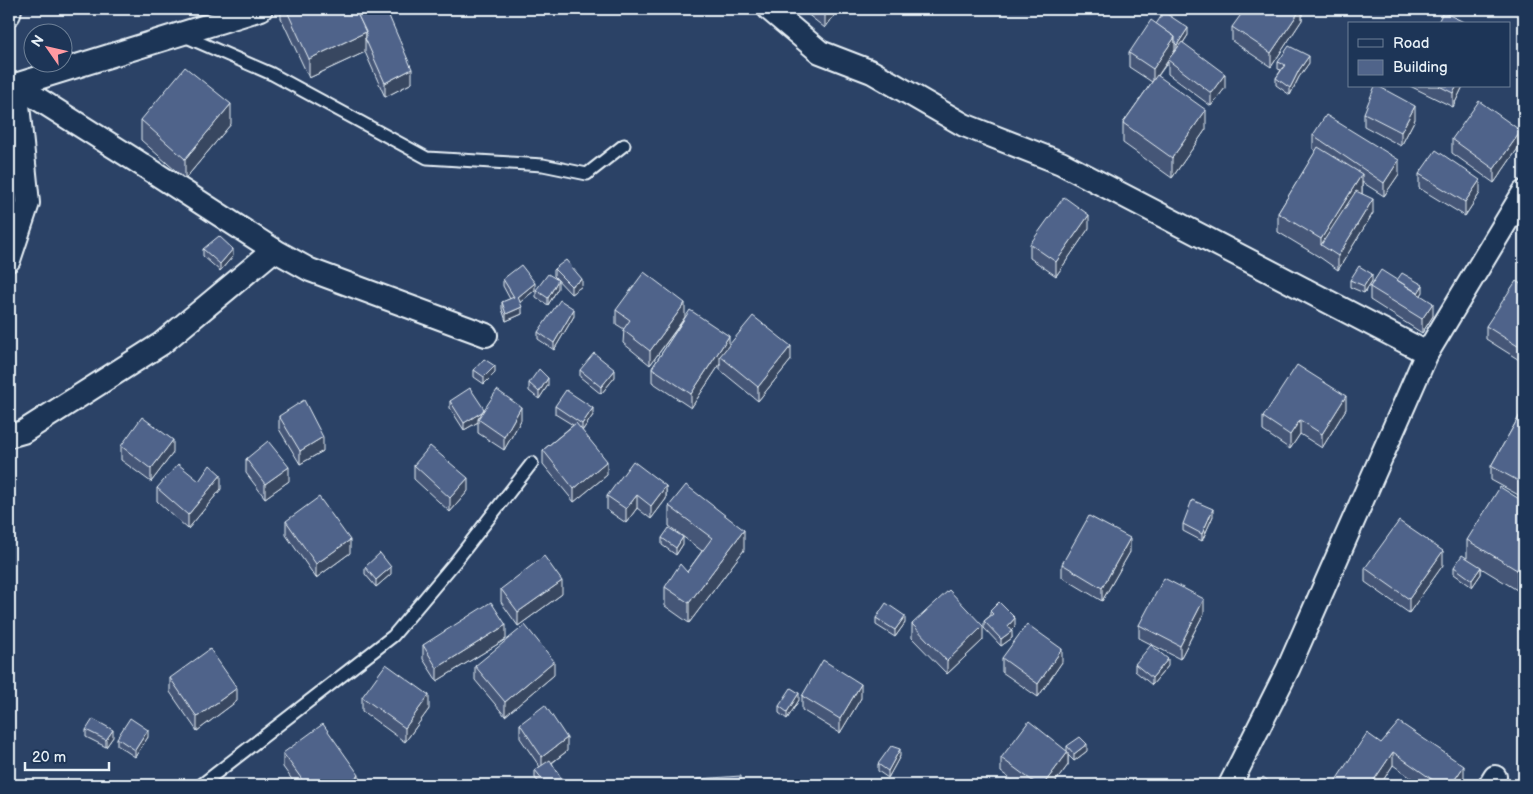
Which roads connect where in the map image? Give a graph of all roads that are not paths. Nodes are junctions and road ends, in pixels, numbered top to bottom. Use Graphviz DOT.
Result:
graph roads {
  1 [pos="10,9"];
  2 [pos="261,9"];
  3 [pos="769,9"];
  4 [pos="9,14"];
  5 [pos="181,34"];
  6 [pos="12,86"];
  7 [pos="624,145"];
  8 [pos="1524,192"];
  9 [pos="274,250"];
  10 [pos="9,260"];
  11 [pos="486,335"];
  12 [pos="1427,353"];
  13 [pos="9,436"];
  14 [pos="532,463"];
  15 [pos="201,785"];
  16 [pos="1230,785"];
  1 -- 4 [label="street"];
  2 -- 5 [label="street"];
  3 -- 12 [label="street"];
  5 -- 6 [label="street"];
  5 -- 7 [label="lane"];
  6 -- 9 [label="street"];
  6 -- 10 [label="street"];
  8 -- 12 [label="street"];
  9 -- 11 [label="street"];
  9 -- 13 [label="street"];
  12 -- 16 [label="street"];
  14 -- 15 [label="lane"];
}
